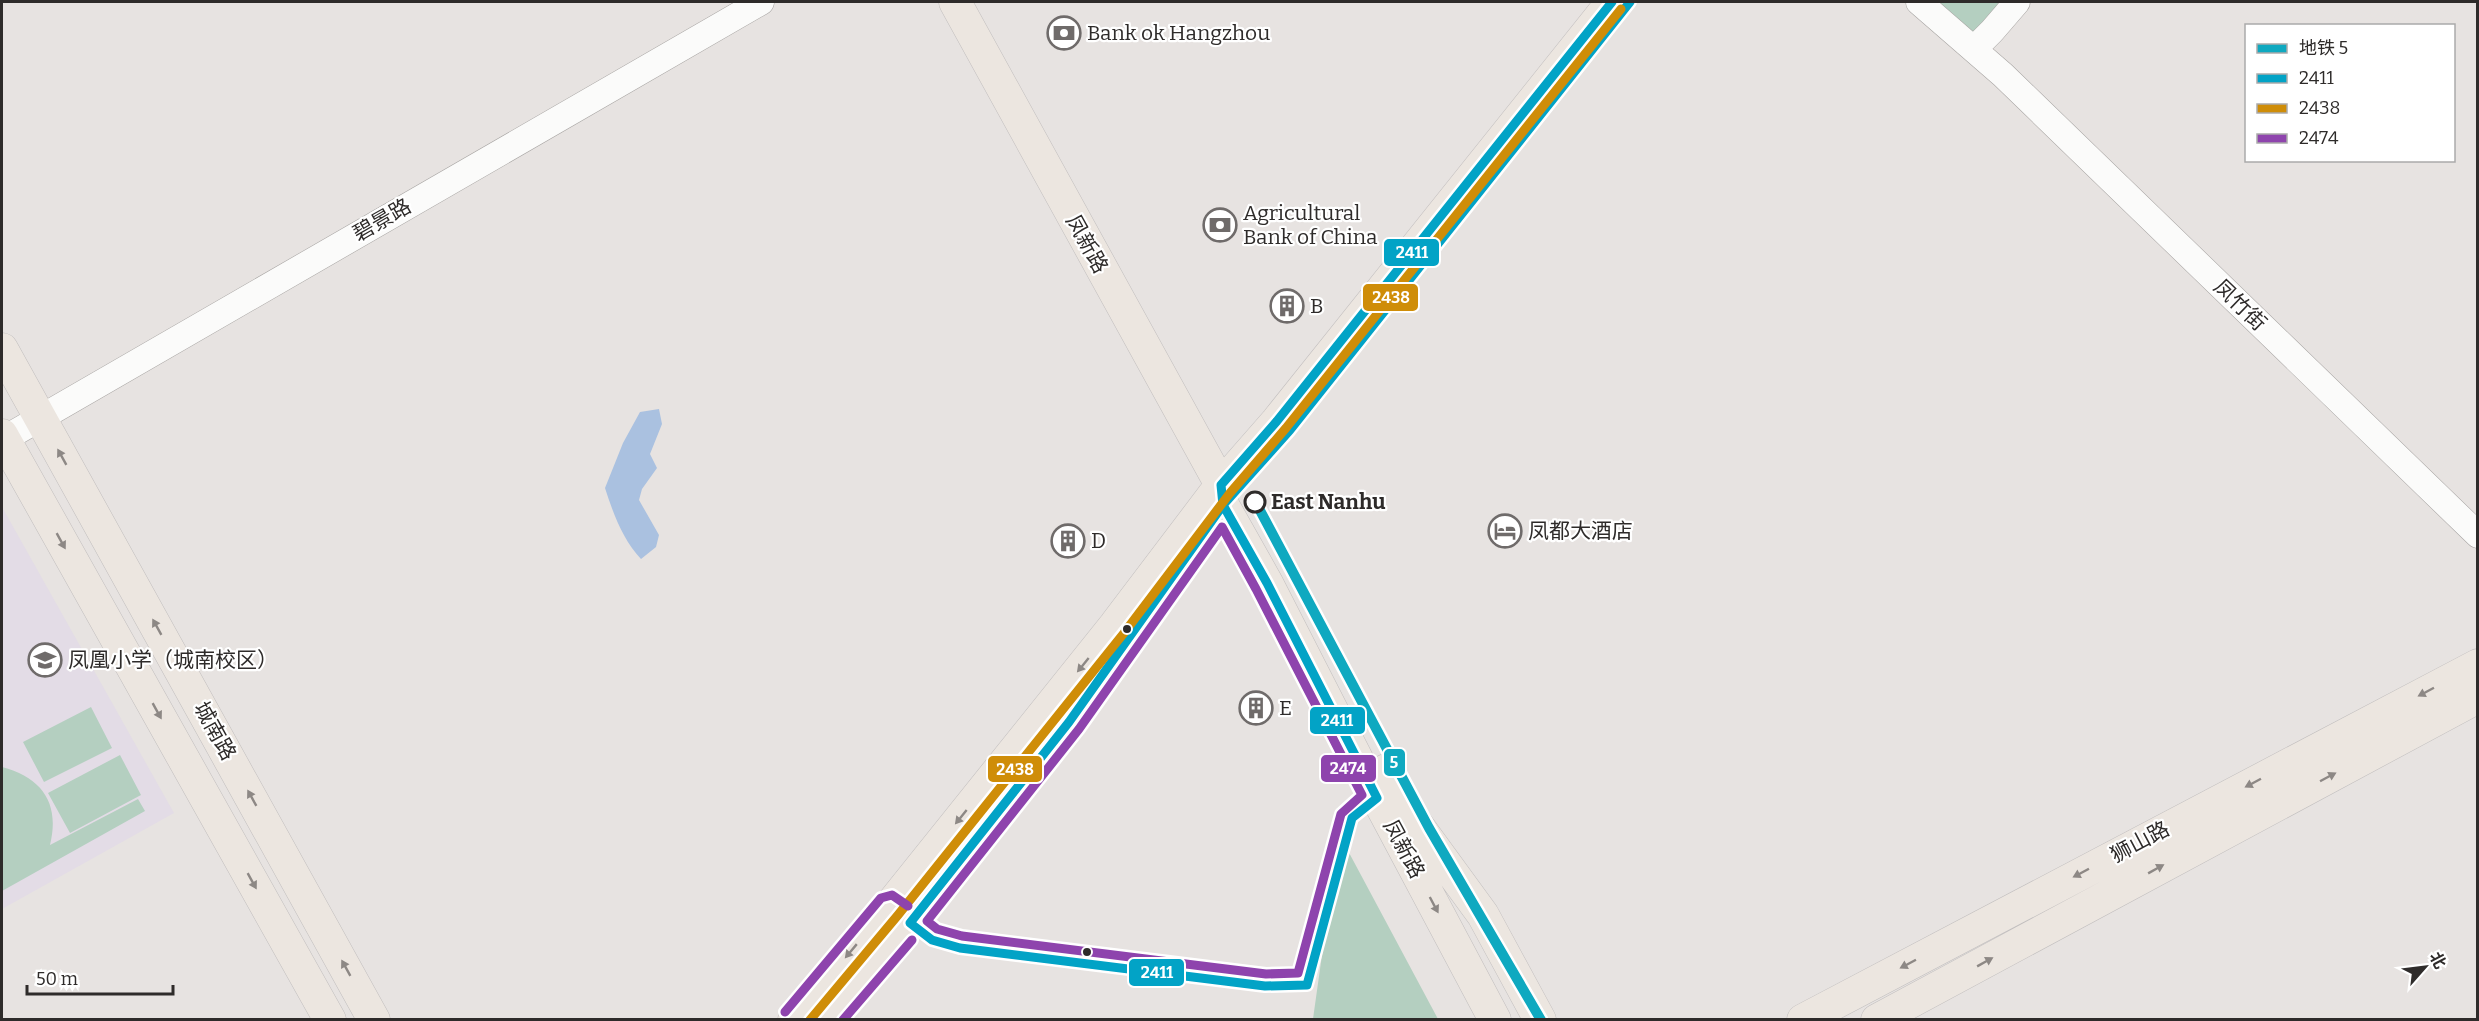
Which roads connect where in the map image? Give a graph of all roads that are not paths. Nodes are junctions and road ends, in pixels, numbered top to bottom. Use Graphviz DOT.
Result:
graph roads {
  1 [pos="761,2"];
  2 [pos="955,2"];
  3 [pos="1612,2"];
  4 [pos="1630,2"];
  5 [pos="1919,2"];
  6 [pos="2017,2"];
  7 [pos="1974,49"];
  8 [pos="2,349"];
  9 [pos="40,418"];
  10 [pos="2,438"];
  11 [pos="1225,494"];
  12 [pos="2478,535"];
  13 [pos="2478,664"];
  14 [pos="2478,698"];
  15 [pos="330,1020"];
  16 [pos="374,1020"];
  17 [pos="794,1020"];
  18 [pos="827,1020"];
  19 [pos="1495,1020"];
  20 [pos="1540,1020"];
  21 [pos="1803,1020"];
  22 [pos="1877,1020"];
  1 -- 9 [label="street, 碧景路"];
  2 -- 11 [label="main road, 凤新路"];
  3 -- 11 [label="main road"];
  4 -- 11 [label="main road"];
  5 -- 7 [label="street, 凤竹街"];
  6 -- 7 [label="street"];
  7 -- 12 [label="street, 凤竹街"];
  8 -- 9 [label="main road, 城南路"];
  9 -- 10 [label="street, 碧景路"];
  16 -- 9 [label="main road, 城南路, one-way"];
  10 -- 15 [label="main road, 城南路, one-way"];
  11 -- 17 [label="main road, one-way"];
  11 -- 18 [label="main road"];
  11 -- 19 [label="main road, 凤新路, one-way"];
  11 -- 20 [label="main road, 凤新路"];
  13 -- 21 [label="main road, 狮山路, one-way"];
  22 -- 14 [label="main road, 狮山路, one-way"];
}
